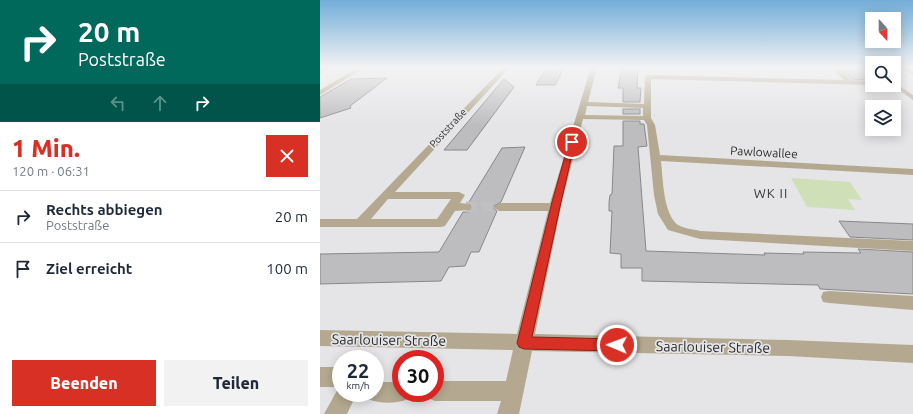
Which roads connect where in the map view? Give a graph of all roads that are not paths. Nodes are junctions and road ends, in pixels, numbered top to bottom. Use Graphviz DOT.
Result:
graph roads {
  1 [pos="331,86"];
  2 [pos="487,86"];
  3 [pos="588,86"];
  4 [pos="648,86"];
  5 [pos="901,89"];
  6 [pos="320,93"];
  7 [pos="913,98"];
  8 [pos="647,106"];
  9 [pos="581,111"];
  10 [pos="647,118"];
  11 [pos="656,158"];
  12 [pos="913,172"];
  13 [pos="384,196"];
  14 [pos="451,207"];
  15 [pos="466,207"];
  16 [pos="499,207"];
  17 [pos="555,207"];
  18 [pos="320,223"];
  19 [pos="360,223"];
  20 [pos="913,246"];
  21 [pos="829,297"];
  22 [pos="913,303"];
  23 [pos="320,338"];
  24 [pos="524,343"];
  25 [pos="913,354"];
  26 [pos="320,377"];
  27 [pos="332,377"];
  28 [pos="444,391"];
  29 [pos="514,391"];
  30 [pos="342,402"];
  31 [pos="335,414"];
  32 [pos="508,414"];
  1 -- 6 [label="street"];
  2 -- 13 [label="street, Poststraße"];
  3 -- 9 [label="street"];
  4 -- 8 [label="street"];
  5 -- 7 [label="street"];
  8 -- 9 [label="street"];
  8 -- 10 [label="street"];
  9 -- 10 [label="street"];
  9 -- 17 [label="street"];
  10 -- 11 [label="street"];
  11 -- 12 [label="street, Pawlowallee"];
  11 -- 20 [label="street"];
  13 -- 14 [label="street"];
  13 -- 19 [label="street, Poststraße"];
  14 -- 15 [label="street"];
  14 -- 19 [label="street"];
  16 -- 17 [label="street"];
  17 -- 24 [label="street"];
  18 -- 19 [label="street"];
  21 -- 22 [label="street"];
  23 -- 24 [label="street, Saarlouiser Straße"];
  24 -- 25 [label="street, Saarlouiser Straße"];
  24 -- 29 [label="street"];
  26 -- 27 [label="street"];
  28 -- 29 [label="street"];
  29 -- 32 [label="street"];
  30 -- 31 [label="street"];
}
